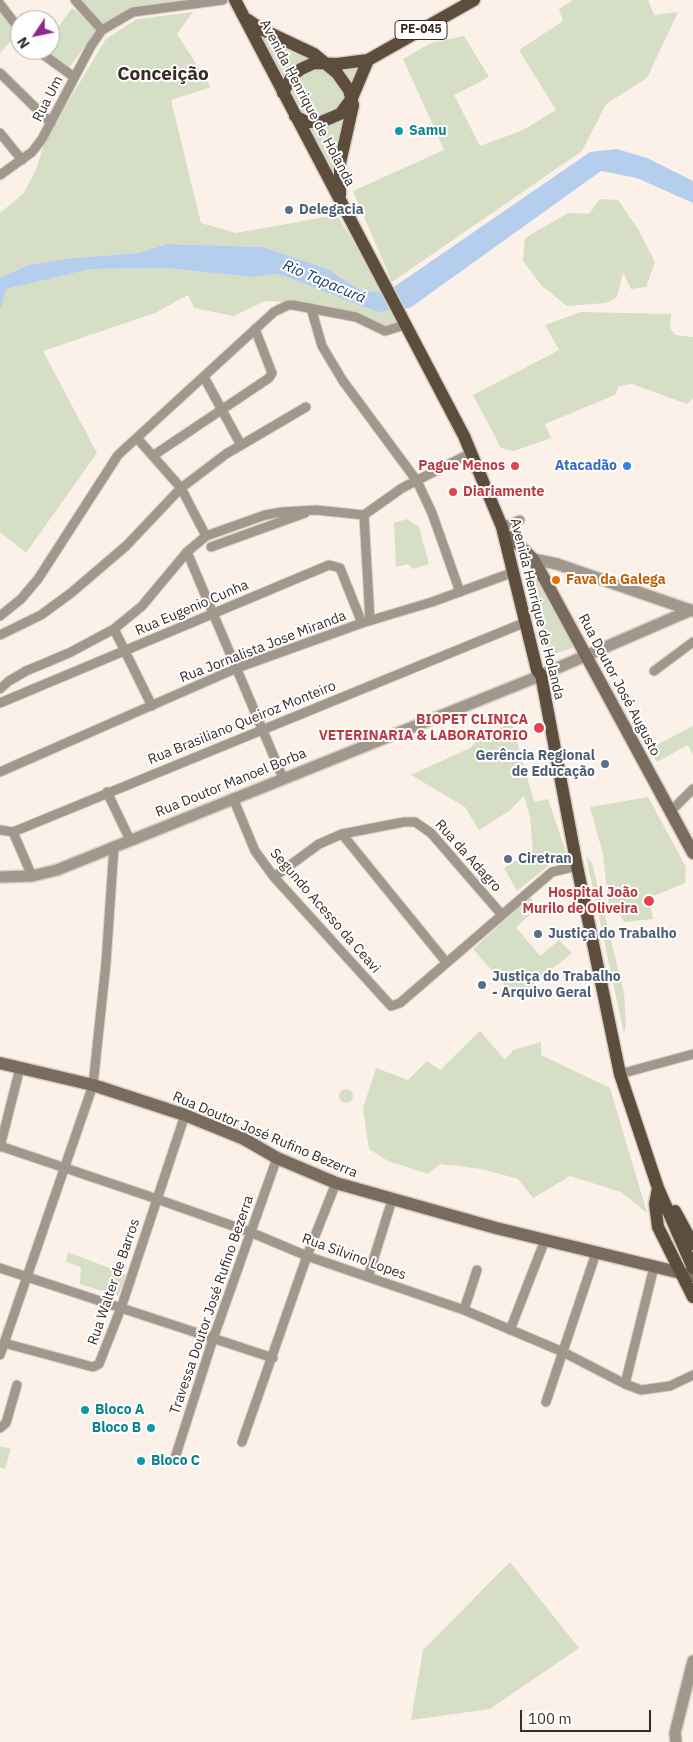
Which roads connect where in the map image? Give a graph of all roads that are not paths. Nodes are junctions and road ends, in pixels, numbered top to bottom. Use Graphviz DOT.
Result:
graph roads {
  1 [pos="75,0"];
  2 [pos="223,0"];
  3 [pos="235,0"];
  4 [pos="474,0"];
  5 [pos="0,4"];
  6 [pos="10,17"];
  7 [pos="245,18"];
  8 [pos="102,30"];
  9 [pos="51,60"];
  10 [pos="368,60"];
  11 [pos="326,63"];
  12 [pos="0,73"];
  13 [pos="74,77"];
  14 [pos="283,93"];
  15 [pos="352,98"];
  16 [pos="295,116"];
  17 [pos="51,123"];
  18 [pos="0,133"];
  19 [pos="22,160"];
  20 [pos="0,175"];
  21 [pos="340,197"];
  22 [pos="310,308"];
  23 [pos="404,320"];
  24 [pos="255,329"];
  25 [pos="204,377"];
  26 [pos="306,407"];
  27 [pos="221,409"];
  28 [pos="137,438"];
  29 [pos="241,444"];
  30 [pos="471,453"];
  31 [pos="154,455"];
  32 [pos="417,481"];
  33 [pos="182,488"];
  34 [pos="316,510"];
  35 [pos="364,515"];
  36 [pos="519,517"];
  37 [pos="508,527"];
  38 [pos="206,536"];
  39 [pos="211,547"];
  40 [pos="187,552"];
  41 [pos="533,559"];
  42 [pos="514,572"];
  43 [pos="460,592"];
  44 [pos="692,610"];
  45 [pos="215,614"];
  46 [pos="0,616"];
  47 [pos="366,622"];
  48 [pos="526,622"];
  49 [pos="114,629"];
  50 [pos="0,635"];
  51 [pos="693,642"];
  52 [pos="126,650"];
  53 [pos="587,655"];
  54 [pos="237,668"];
  55 [pos="654,671"];
  56 [pos="541,675"];
  57 [pos="0,689"];
  58 [pos="0,703"];
  59 [pos="152,706"];
  60 [pos="262,730"];
  61 [pos="0,772"];
  62 [pos="283,778"];
  63 [pos="693,789"];
  64 [pos="107,792"];
  65 [pos="234,798"];
  66 [pos="671,811"];
  67 [pos="0,830"];
  68 [pos="13,832"];
  69 [pos="342,834"];
  70 [pos="130,840"];
  71 [pos="114,846"];
  72 [pos="693,852"];
  73 [pos="577,866"];
  74 [pos="32,876"];
  75 [pos="0,877"];
  76 [pos="274,877"];
  77 [pos="502,915"];
  78 [pos="446,962"];
  79 [pos="693,1054"];
  80 [pos="0,1063"];
  81 [pos="20,1068"];
  82 [pos="620,1074"];
  83 [pos="93,1085"];
  84 [pos="185,1114"];
  85 [pos="0,1147"];
  86 [pos="278,1158"];
  87 [pos="64,1169"];
  88 [pos="652,1169"];
  89 [pos="336,1183"];
  90 [pos="658,1188"];
  91 [pos="157,1198"];
  92 [pos="392,1200"];
  93 [pos="250,1232"];
  94 [pos="545,1240"];
  95 [pos="689,1247"];
  96 [pos="596,1253"];
  97 [pos="307,1256"];
  98 [pos="654,1267"];
  99 [pos="0,1268"];
  100 [pos="693,1268"];
  101 [pos="477,1270"];
  102 [pos="687,1275"];
  103 [pos="26,1277"];
  104 [pos="368,1277"];
  105 [pos="693,1297"];
  106 [pos="121,1308"];
  107 [pos="464,1310"];
  108 [pos="510,1330"];
  109 [pos="213,1339"];
  110 [pos="4,1343"];
  111 [pos="563,1352"];
  112 [pos="0,1355"];
  113 [pos="272,1358"];
  114 [pos="693,1375"];
  115 [pos="625,1384"];
  116 [pos="17,1385"];
  117 [pos="546,1402"];
  118 [pos="0,1428"];
  119 [pos="242,1442"];
  120 [pos="174,1461"];
  121 [pos="692,1666"];
  122 [pos="676,1742"];
  1 -- 8 [label="street"];
  2 -- 8 [label="street, Rua Um"];
  3 -- 7 [label="main road, Avenida Henrique de Holanda"];
  4 -- 10 [label="main road, PE-045"];
  5 -- 6 [label="street"];
  7 -- 11 [label="main road"];
  7 -- 14 [label="main road, Avenida Henrique de Holanda"];
  8 -- 13 [label="street, Rua Um"];
  9 -- 13 [label="street"];
  10 -- 11 [label="main road"];
  10 -- 15 [label="main road"];
  11 -- 14 [label="main road"];
  11 -- 15 [label="main road"];
  12 -- 17 [label="street"];
  13 -- 17 [label="street, Rua Um"];
  14 -- 16 [label="main road, Avenida Henrique de Holanda"];
  15 -- 16 [label="main road"];
  15 -- 21 [label="main road"];
  16 -- 21 [label="main road, Avenida Henrique de Holanda"];
  17 -- 19 [label="street, Rua Um"];
  18 -- 19 [label="street"];
  19 -- 20 [label="street, Rua Um"];
  21 -- 23 [label="main road, Avenida Henrique de Holanda"];
  22 -- 23 [label="street"];
  22 -- 24 [label="street"];
  22 -- 32 [label="street"];
  23 -- 30 [label="main road, Avenida Henrique de Holanda"];
  23 -- 37 [label="main road"];
  24 -- 25 [label="street"];
  24 -- 27 [label="street"];
  25 -- 27 [label="street"];
  25 -- 28 [label="street"];
  26 -- 29 [label="street"];
  27 -- 29 [label="street"];
  27 -- 31 [label="street"];
  28 -- 31 [label="street"];
  28 -- 46 [label="street"];
  29 -- 33 [label="street"];
  30 -- 32 [label="street"];
  30 -- 42 [label="main road, Avenida Henrique de Holanda"];
  31 -- 33 [label="street"];
  32 -- 35 [label="street"];
  32 -- 43 [label="street"];
  33 -- 38 [label="street"];
  33 -- 50 [label="street"];
  34 -- 35 [label="street"];
  34 -- 38 [label="street"];
  34 -- 39 [label="street"];
  35 -- 47 [label="street"];
  36 -- 37 [label="street"];
  37 -- 41 [label="main road, Rua Doutor José Augusto"];
  37 -- 56 [label="main road"];
  38 -- 40 [label="street"];
  40 -- 45 [label="street"];
  40 -- 49 [label="street"];
  41 -- 44 [label="street"];
  41 -- 53 [label="main road, Rua Doutor José Augusto"];
  42 -- 43 [label="street, Rua Jornalista Jose Miranda"];
  42 -- 48 [label="main road, Avenida Henrique de Holanda"];
  43 -- 47 [label="street, Rua Jornalista Jose Miranda"];
  44 -- 53 [label="street, Rua Doutor Manoel Borba"];
  45 -- 47 [label="street, Rua Eugenio Cunha"];
  45 -- 52 [label="street, Rua Eugenio Cunha"];
  45 -- 54 [label="street"];
  47 -- 54 [label="street, Rua Jornalista Jose Miranda"];
  48 -- 56 [label="main road, Avenida Henrique de Holanda"];
  48 -- 60 [label="street, Rua Brasiliano Queiroz Monteiro"];
  49 -- 52 [label="street"];
  49 -- 57 [label="street"];
  51 -- 55 [label="street"];
  52 -- 58 [label="street, Rua Eugenio Cunha"];
  52 -- 59 [label="street"];
  53 -- 56 [label="street, Rua Doutor Manoel Borba"];
  53 -- 66 [label="main road, Rua Doutor José Augusto"];
  54 -- 59 [label="street, Rua Jornalista Jose Miranda"];
  54 -- 60 [label="street"];
  56 -- 62 [label="street, Rua Doutor Manoel Borba"];
  56 -- 73 [label="main road, Avenida Henrique de Holanda"];
  59 -- 61 [label="street, Rua Jornalista Jose Miranda"];
  60 -- 62 [label="street"];
  60 -- 64 [label="street, Rua Brasiliano Queiroz Monteiro"];
  62 -- 65 [label="street, Rua Doutor Manoel Borba"];
  63 -- 66 [label="street"];
  64 -- 68 [label="street, Rua Brasiliano Queiroz Monteiro"];
  64 -- 70 [label="street"];
  65 -- 70 [label="street, Rua Doutor Manoel Borba"];
  65 -- 76 [label="street, Segundo Acesso da Ceavi"];
  66 -- 72 [label="main road, Rua Doutor José Augusto"];
  67 -- 68 [label="street"];
  68 -- 74 [label="street"];
  69 -- 76 [label="street, Rua da Adagro"];
  69 -- 77 [label="street, Rua da Adagro"];
  69 -- 78 [label="street"];
  70 -- 71 [label="street, Rua Doutor Manoel Borba"];
  71 -- 74 [label="street, Rua Doutor Manoel Borba"];
  71 -- 83 [label="street"];
  73 -- 77 [label="street"];
  73 -- 82 [label="main road, Avenida Henrique de Holanda"];
  74 -- 75 [label="street, Rua Doutor Manoel Borba"];
  76 -- 78 [label="street, Segundo Acesso da Ceavi"];
  77 -- 78 [label="street"];
  79 -- 82 [label="street"];
  80 -- 81 [label="main road, Rua Doutor José Rufino Bezerra"];
  81 -- 83 [label="main road, Rua Doutor José Rufino Bezerra"];
  81 -- 85 [label="street"];
  82 -- 88 [label="main road, Avenida Henrique de Holanda"];
  83 -- 84 [label="main road, Rua Doutor José Rufino Bezerra"];
  83 -- 87 [label="street"];
  84 -- 86 [label="main road, Rua Doutor José Rufino Bezerra"];
  84 -- 91 [label="street, Rua Walter de Barros"];
  85 -- 87 [label="street, Rua Silvino Lopes"];
  86 -- 89 [label="main road, Rua Doutor José Rufino Bezerra"];
  86 -- 93 [label="street, Travessa Doutor José Rufino Bezerra"];
  87 -- 91 [label="street, Rua Silvino Lopes"];
  87 -- 103 [label="street"];
  88 -- 90 [label="main road, Avenida Henrique de Holanda"];
  88 -- 95 [label="main road"];
  89 -- 92 [label="main road, Rua Doutor José Rufino Bezerra"];
  89 -- 97 [label="street"];
  90 -- 95 [label="main road, Avenida Henrique de Holanda"];
  90 -- 102 [label="main road"];
  91 -- 93 [label="street, Rua Silvino Lopes"];
  91 -- 106 [label="street, Rua Walter de Barros"];
  92 -- 94 [label="main road, Rua Doutor José Rufino Bezerra"];
  92 -- 104 [label="street"];
  93 -- 97 [label="street, Rua Silvino Lopes"];
  93 -- 109 [label="street, Travessa Doutor José Rufino Bezerra"];
  94 -- 96 [label="main road, Rua Doutor José Rufino Bezerra"];
  94 -- 108 [label="street"];
  95 -- 100 [label="main road, Avenida Henrique de Holanda"];
  96 -- 98 [label="main road, Rua Doutor José Rufino Bezerra"];
  96 -- 111 [label="street"];
  97 -- 104 [label="street, Rua Silvino Lopes"];
  97 -- 113 [label="street"];
  98 -- 102 [label="main road, Rua Doutor José Rufino Bezerra"];
  98 -- 115 [label="street"];
  99 -- 103 [label="street"];
  101 -- 107 [label="street"];
  102 -- 105 [label="main road"];
  103 -- 106 [label="street"];
  103 -- 110 [label="street"];
  104 -- 107 [label="street, Rua Silvino Lopes"];
  106 -- 109 [label="street"];
  106 -- 110 [label="street, Rua Walter de Barros"];
  107 -- 108 [label="street, Rua Silvino Lopes"];
  108 -- 111 [label="street, Rua Silvino Lopes"];
  109 -- 113 [label="street"];
  109 -- 120 [label="street, Travessa Doutor José Rufino Bezerra"];
  110 -- 112 [label="street"];
  111 -- 115 [label="street, Rua Silvino Lopes"];
  111 -- 117 [label="street"];
  113 -- 119 [label="street"];
  114 -- 115 [label="street, Rua Silvino Lopes"];
  116 -- 118 [label="street"];
  121 -- 122 [label="street"];
}
